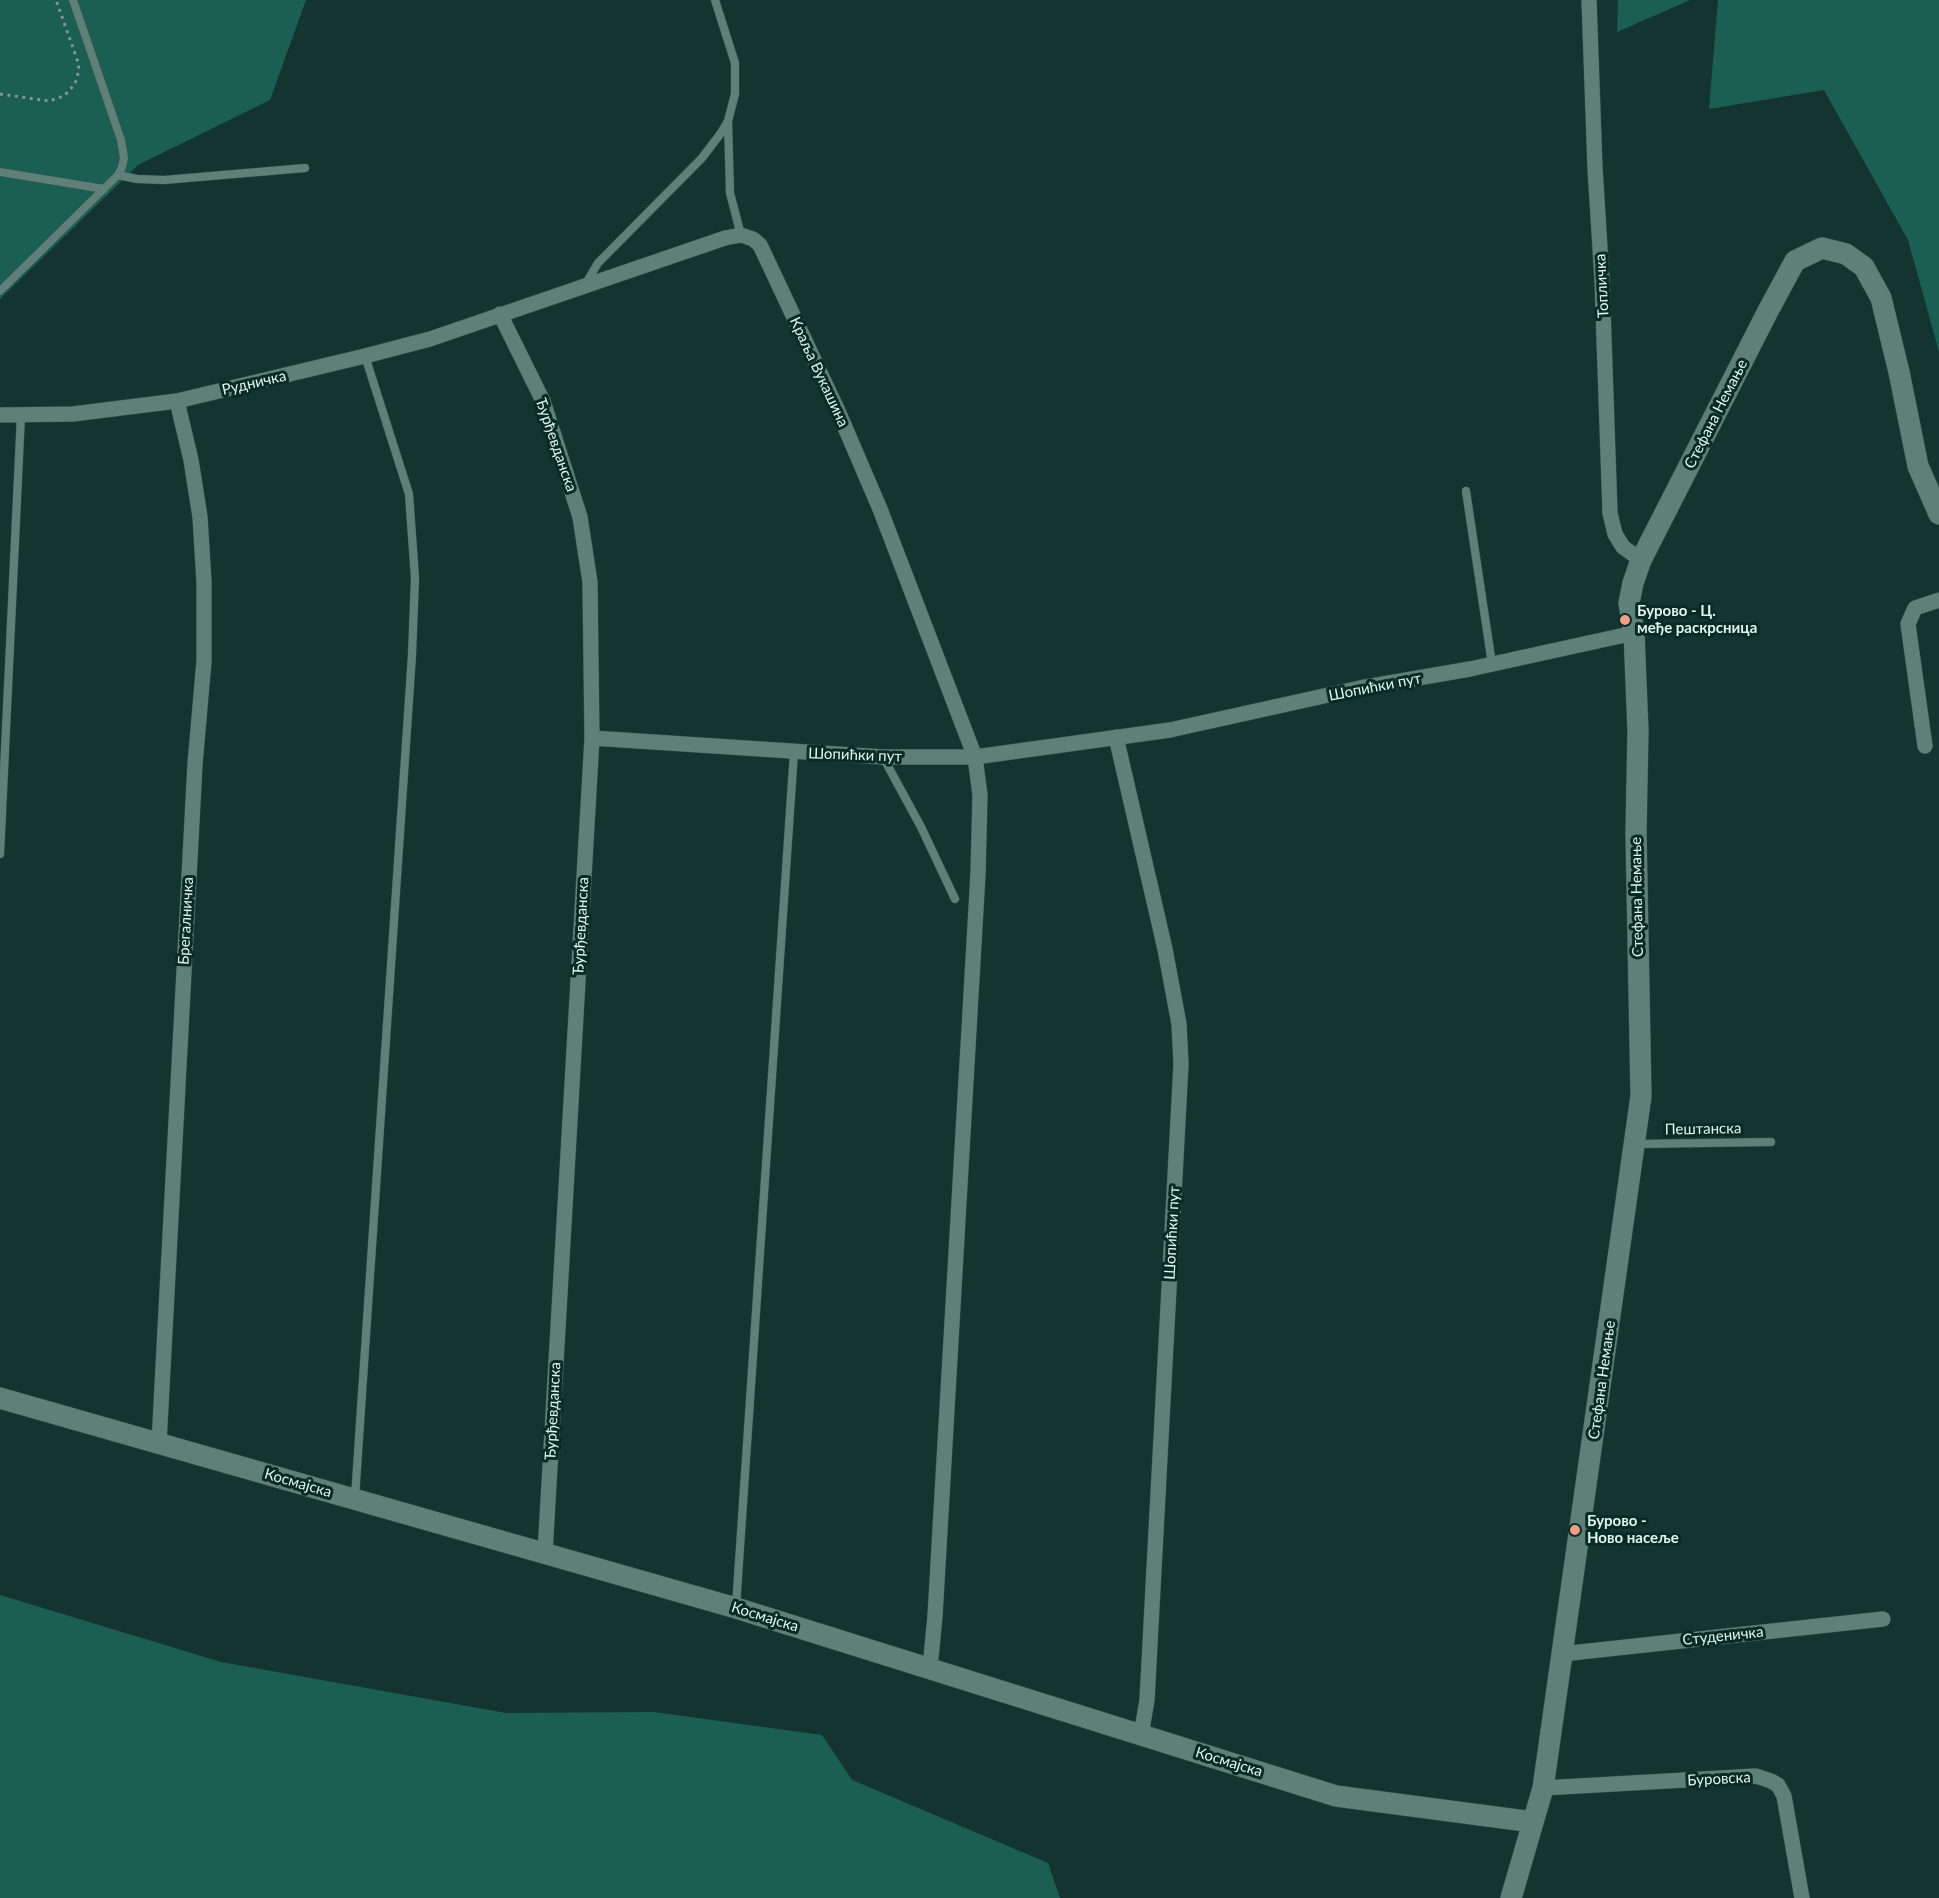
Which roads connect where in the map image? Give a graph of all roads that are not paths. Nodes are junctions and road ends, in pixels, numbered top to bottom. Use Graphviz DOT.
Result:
graph roads {
  1 [pos="74,0"];
  2 [pos="714,0"];
  3 [pos="1589,0"];
  4 [pos="728,120"];
  5 [pos="305,168"];
  6 [pos="0,172"];
  7 [pos="118,175"];
  8 [pos="104,189"];
  9 [pos="741,235"];
  10 [pos="584,286"];
  11 [pos="0,291"];
  12 [pos="500,314"];
  13 [pos="365,357"];
  14 [pos="177,401"];
  15 [pos="21,415"];
  16 [pos="0,416"];
  17 [pos="1466,491"];
  18 [pos="1939,514"];
  19 [pos="1641,560"];
  20 [pos="1939,600"];
  21 [pos="1634,633"];
  22 [pos="1492,664"];
  23 [pos="1116,737"];
  24 [pos="592,738"];
  25 [pos="1925,746"];
  26 [pos="794,752"];
  27 [pos="883,757"];
  28 [pos="975,757"];
  29 [pos="0,854"];
  30 [pos="955,899"];
  31 [pos="1771,1142"];
  32 [pos="1636,1144"];
  33 [pos="0,1398"];
  34 [pos="159,1443"];
  35 [pos="355,1499"];
  36 [pos="545,1553"];
  37 [pos="736,1608"];
  38 [pos="1883,1619"];
  39 [pos="1562,1654"];
  40 [pos="930,1668"];
  41 [pos="1141,1735"];
  42 [pos="1543,1788"];
  43 [pos="1533,1822"];
  44 [pos="1511,1898"];
  45 [pos="1802,1898"];
  1 -- 7 [label="lane"];
  2 -- 4 [label="lane"];
  3 -- 19 [label="street, Топличка"];
  4 -- 9 [label="lane"];
  4 -- 10 [label="lane"];
  5 -- 7 [label="lane"];
  6 -- 8 [label="lane"];
  7 -- 8 [label="lane"];
  8 -- 11 [label="lane"];
  9 -- 10 [label="street"];
  9 -- 28 [label="street, Краља Вукашина"];
  10 -- 12 [label="street"];
  12 -- 13 [label="street, Рудничка"];
  12 -- 24 [label="street, Ђурђевданска"];
  13 -- 14 [label="street, Рудничка"];
  13 -- 35 [label="lane"];
  14 -- 15 [label="street, Рудничка"];
  14 -- 34 [label="street, Брегалничка"];
  15 -- 16 [label="street, Рудничка"];
  15 -- 29 [label="lane"];
  17 -- 22 [label="lane"];
  18 -- 19 [label="street, Стефана Немање"];
  19 -- 21 [label="street, Стефана Немање"];
  20 -- 25 [label="street"];
  21 -- 22 [label="street, Шопићки пут"];
  21 -- 32 [label="street, Стефана Немање"];
  22 -- 23 [label="street, Шопићки пут"];
  23 -- 28 [label="street, Шопићки пут"];
  23 -- 41 [label="street, Шопићки пут"];
  24 -- 26 [label="street, Шопићки пут"];
  24 -- 36 [label="street, Ђурђевданска"];
  26 -- 27 [label="street, Шопићки пут"];
  26 -- 37 [label="lane"];
  27 -- 28 [label="street, Шопићки пут"];
  27 -- 30 [label="lane"];
  28 -- 40 [label="street, Краља Вукашина"];
  31 -- 32 [label="lane, Пештанска"];
  32 -- 39 [label="street, Стефана Немање"];
  33 -- 34 [label="street, Космајска"];
  34 -- 35 [label="street, Космајска"];
  35 -- 36 [label="street, Космајска"];
  36 -- 37 [label="street, Космајска"];
  37 -- 40 [label="street, Космајска"];
  38 -- 39 [label="street, Студеничка"];
  39 -- 42 [label="street, Стефана Немање"];
  40 -- 41 [label="street, Космајска"];
  41 -- 43 [label="street, Космајска"];
  42 -- 43 [label="street, Стефана Немање"];
  42 -- 45 [label="street, Буровска"];
  43 -- 44 [label="street, Стефана Немање"];
}
